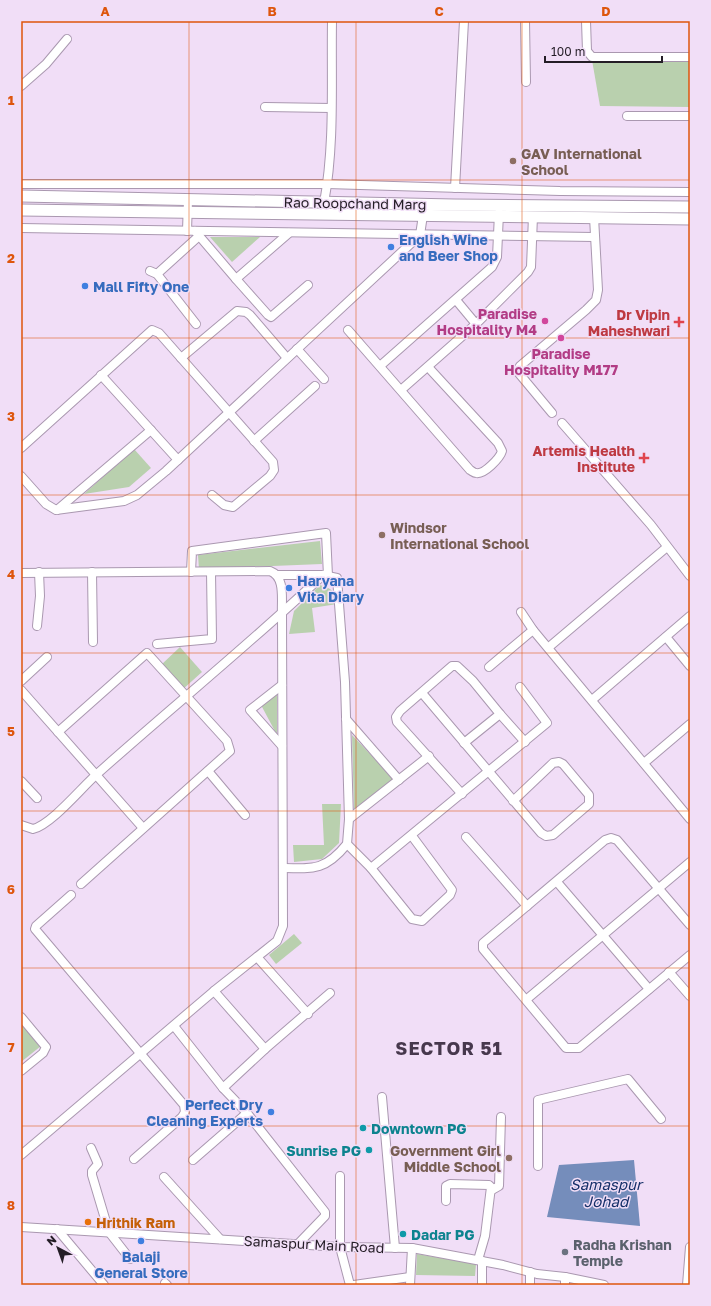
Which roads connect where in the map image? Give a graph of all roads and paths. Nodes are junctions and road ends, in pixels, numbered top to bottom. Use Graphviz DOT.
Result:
graph roads {
  1 [pos="332,21"];
  2 [pos="464,21"];
  3 [pos="525,21"];
  4 [pos="586,21"];
  5 [pos="67,39"];
  6 [pos="690,57"];
  7 [pos="526,82"];
  8 [pos="21,86"];
  9 [pos="265,107"];
  10 [pos="331,108"];
  11 [pos="627,116"];
  12 [pos="690,116"];
  13 [pos="21,184"];
  14 [pos="327,184"];
  15 [pos="455,188"];
  16 [pos="690,192"];
  17 [pos="21,196"];
  18 [pos="188,200"];
  19 [pos="324,203"];
  20 [pos="690,207"];
  21 [pos="21,210"];
  22 [pos="499,211"];
  23 [pos="187,212"];
  24 [pos="423,215"];
  25 [pos="533,216"];
  26 [pos="594,217"];
  27 [pos="690,219"];
  28 [pos="21,228"];
  29 [pos="187,231"];
  30 [pos="197,233"];
  31 [pos="289,233"];
  32 [pos="499,234"];
  33 [pos="420,235"];
  34 [pos="532,236"];
  35 [pos="594,237"];
  36 [pos="236,279"];
  37 [pos="308,285"];
  38 [pos="456,300"];
  39 [pos="196,324"];
  40 [pos="476,324"];
  41 [pos="348,330"];
  42 [pos="297,349"];
  43 [pos="181,358"];
  44 [pos="287,358"];
  45 [pos="380,366"];
  46 [pos="428,367"];
  47 [pos="101,376"];
  48 [pos="324,379"];
  49 [pos="315,386"];
  50 [pos="401,390"];
  51 [pos="229,412"];
  52 [pos="552,413"];
  53 [pos="562,423"];
  54 [pos="151,430"];
  55 [pos="254,441"];
  56 [pos="21,448"];
  57 [pos="178,460"];
  58 [pos="21,476"];
  59 [pos="212,495"];
  60 [pos="56,510"];
  61 [pos="667,547"];
  62 [pos="39,572"];
  63 [pos="92,572"];
  64 [pos="191,572"];
  65 [pos="211,572"];
  66 [pos="21,573"];
  67 [pos="277,574"];
  68 [pos="325,575"];
  69 [pos="690,576"];
  70 [pos="521,612"];
  71 [pos="282,614"];
  72 [pos="690,616"];
  73 [pos="37,626"];
  74 [pos="533,630"];
  75 [pos="666,637"];
  76 [pos="93,642"];
  77 [pos="157,644"];
  78 [pos="549,647"];
  79 [pos="47,657"];
  80 [pos="690,666"];
  81 [pos="489,667"];
  82 [pos="21,681"];
  83 [pos="282,685"];
  84 [pos="520,687"];
  85 [pos="21,690"];
  86 [pos="422,693"];
  87 [pos="185,697"];
  88 [pos="592,700"];
  89 [pos="500,714"];
  90 [pos="346,719"];
  91 [pos="690,725"];
  92 [pos="58,732"];
  93 [pos="525,742"];
  94 [pos="464,743"];
  95 [pos="282,746"];
  96 [pos="429,756"];
  97 [pos="644,763"];
  98 [pos="208,771"];
  99 [pos="489,772"];
  100 [pos="96,775"];
  101 [pos="399,780"];
  102 [pos="21,781"];
  103 [pos="462,794"];
  104 [pos="37,798"];
  105 [pos="513,801"];
  106 [pos="245,815"];
  107 [pos="349,819"];
  108 [pos="690,819"];
  109 [pos="21,825"];
  110 [pos="143,828"];
  111 [pos="412,836"];
  112 [pos="466,837"];
  113 [pos="347,844"];
  114 [pos="690,862"];
  115 [pos="283,868"];
  116 [pos="371,868"];
  117 [pos="557,882"];
  118 [pos="81,884"];
  119 [pos="658,889"];
  120 [pos="71,895"];
  121 [pos="527,906"];
  122 [pos="690,925"];
  123 [pos="603,935"];
  124 [pos="690,955"];
  125 [pos="257,957"];
  126 [pos="669,972"];
  127 [pos="649,989"];
  128 [pos="214,991"];
  129 [pos="330,993"];
  130 [pos="690,996"];
  131 [pos="527,999"];
  132 [pos="308,1014"];
  133 [pos="21,1017"];
  134 [pos="174,1026"];
  135 [pos="265,1049"];
  136 [pos="142,1054"];
  137 [pos="21,1070"];
  138 [pos="223,1088"];
  139 [pos="382,1097"];
  140 [pos="247,1113"];
  141 [pos="501,1117"];
  142 [pos="661,1119"];
  143 [pos="91,1148"];
  144 [pos="21,1155"];
  145 [pos="134,1158"];
  146 [pos="193,1160"];
  147 [pos="538,1166"];
  148 [pos="340,1176"];
  149 [pos="164,1177"];
  150 [pos="492,1190"];
  151 [pos="446,1201"];
  152 [pos="21,1227"];
  153 [pos="57,1229"];
  154 [pos="109,1232"];
  155 [pos="220,1239"];
  156 [pos="298,1244"];
  157 [pos="340,1247"];
  158 [pos="690,1247"];
  159 [pos="395,1248"];
  160 [pos="412,1248"];
  161 [pos="130,1259"];
  162 [pos="480,1261"];
  163 [pos="530,1272"];
  164 [pos="410,1281"];
  165 [pos="565,1281"];
  166 [pos="379,1283"];
  167 [pos="104,1285"];
  168 [pos="350,1285"];
  169 [pos="354,1285"];
  170 [pos="482,1285"];
  171 [pos="530,1285"];
  172 [pos="604,1285"];
  173 [pos="687,1285"];
  1 -- 10 [label="street"];
  2 -- 15 [label="street"];
  3 -- 7 [label="street"];
  4 -- 6 [label="street"];
  5 -- 8 [label="street"];
  9 -- 10 [label="street"];
  10 -- 14 [label="street"];
  11 -- 12 [label="street"];
  13 -- 14 [label="street"];
  14 -- 15 [label="street"];
  14 -- 19 [label="street"];
  15 -- 16 [label="street"];
  17 -- 18 [label="main road, Rao Roopchand Marg"];
  18 -- 19 [label="main road, Rao Roopchand Marg"];
  18 -- 23 [label="street"];
  19 -- 22 [label="main road, Rao Roopchand Marg"];
  20 -- 22 [label="main road, Rao Roopchand Marg"];
  21 -- 23 [label="main road, Rao Roopchand Marg"];
  22 -- 24 [label="main road, Rao Roopchand Marg"];
  22 -- 25 [label="main road, Rao Roopchand Marg"];
  22 -- 32 [label="street"];
  23 -- 24 [label="main road, Rao Roopchand Marg"];
  23 -- 29 [label="street"];
  24 -- 33 [label="street"];
  25 -- 26 [label="main road, Rao Roopchand Marg"];
  25 -- 34 [label="street"];
  26 -- 27 [label="main road, Rao Roopchand Marg"];
  26 -- 35 [label="street"];
  28 -- 29 [label="street"];
  29 -- 30 [label="street"];
  30 -- 31 [label="street"];
  30 -- 36 [label="street"];
  30 -- 39 [label="street"];
  31 -- 33 [label="street"];
  31 -- 36 [label="street"];
  32 -- 33 [label="street"];
  32 -- 34 [label="street"];
  32 -- 38 [label="street"];
  33 -- 42 [label="street"];
  34 -- 35 [label="street"];
  34 -- 40 [label="street"];
  35 -- 52 [label="street"];
  36 -- 37 [label="street"];
  38 -- 40 [label="street"];
  38 -- 45 [label="street"];
  40 -- 46 [label="street"];
  41 -- 45 [label="street"];
  42 -- 44 [label="street"];
  42 -- 48 [label="street"];
  43 -- 44 [label="street"];
  43 -- 47 [label="street"];
  43 -- 51 [label="street"];
  44 -- 51 [label="street"];
  45 -- 50 [label="street"];
  46 -- 50 [label="street"];
  46 -- 50 [label="street"];
  47 -- 54 [label="street"];
  47 -- 56 [label="street"];
  49 -- 55 [label="street"];
  51 -- 55 [label="street"];
  51 -- 57 [label="street"];
  53 -- 61 [label="street"];
  54 -- 57 [label="street"];
  54 -- 60 [label="street"];
  55 -- 59 [label="street"];
  57 -- 60 [label="street"];
  58 -- 60 [label="street"];
  61 -- 69 [label="street"];
  61 -- 78 [label="street"];
  62 -- 63 [label="street"];
  62 -- 66 [label="street"];
  62 -- 73 [label="street"];
  63 -- 64 [label="street"];
  63 -- 76 [label="street"];
  64 -- 65 [label="street"];
  64 -- 68 [label="street"];
  65 -- 67 [label="street"];
  65 -- 77 [label="street"];
  67 -- 68 [label="street"];
  67 -- 71 [label="street"];
  68 -- 71 [label="street"];
  68 -- 90 [label="street"];
  70 -- 74 [label="street"];
  71 -- 83 [label="street"];
  71 -- 87 [label="street"];
  72 -- 75 [label="street"];
  74 -- 78 [label="street"];
  74 -- 81 [label="street"];
  75 -- 80 [label="street"];
  75 -- 88 [label="street"];
  78 -- 88 [label="street"];
  79 -- 82 [label="street"];
  83 -- 95 [label="street"];
  83 -- 95 [label="street"];
  84 -- 93 [label="street"];
  85 -- 92 [label="street"];
  86 -- 89 [label="street"];
  86 -- 94 [label="street"];
  86 -- 96 [label="street"];
  87 -- 92 [label="street"];
  87 -- 98 [label="street"];
  87 -- 100 [label="street"];
  88 -- 97 [label="street"];
  89 -- 93 [label="street"];
  89 -- 94 [label="street"];
  90 -- 101 [label="street"];
  90 -- 107 [label="street"];
  91 -- 97 [label="street"];
  92 -- 100 [label="street"];
  93 -- 99 [label="street"];
  94 -- 99 [label="street"];
  95 -- 115 [label="street"];
  96 -- 101 [label="street"];
  96 -- 103 [label="street"];
  97 -- 108 [label="street"];
  98 -- 106 [label="street"];
  98 -- 110 [label="street"];
  99 -- 103 [label="street"];
  99 -- 105 [label="street"];
  100 -- 109 [label="street"];
  100 -- 110 [label="street"];
  101 -- 107 [label="street"];
  102 -- 104 [label="street"];
  103 -- 111 [label="street"];
  105 -- 105 [label="street"];
  107 -- 113 [label="street"];
  110 -- 118 [label="street"];
  111 -- 116 [label="street"];
  111 -- 116 [label="street"];
  112 -- 121 [label="street"];
  113 -- 115 [label="street"];
  113 -- 116 [label="street"];
  114 -- 119 [label="street"];
  115 -- 125 [label="street"];
  117 -- 119 [label="street"];
  117 -- 121 [label="street"];
  117 -- 123 [label="street"];
  119 -- 122 [label="street"];
  119 -- 123 [label="street"];
  120 -- 136 [label="street"];
  121 -- 131 [label="street"];
  123 -- 127 [label="street"];
  123 -- 131 [label="street"];
  124 -- 126 [label="street"];
  125 -- 128 [label="street"];
  125 -- 132 [label="street"];
  126 -- 127 [label="street"];
  126 -- 130 [label="street"];
  127 -- 131 [label="street"];
  128 -- 134 [label="street"];
  128 -- 135 [label="street"];
  129 -- 132 [label="street"];
  132 -- 135 [label="street"];
  133 -- 137 [label="street"];
  134 -- 136 [label="street"];
  134 -- 138 [label="street"];
  135 -- 138 [label="street"];
  136 -- 144 [label="street"];
  136 -- 145 [label="street"];
  138 -- 140 [label="street"];
  139 -- 159 [label="street"];
  140 -- 146 [label="street"];
  140 -- 156 [label="street"];
  141 -- 150 [label="street"];
  142 -- 147 [label="street"];
  143 -- 154 [label="street"];
  148 -- 157 [label="street"];
  149 -- 155 [label="street"];
  150 -- 151 [label="street"];
  150 -- 162 [label="street"];
  152 -- 153 [label="street, Samaspur Main Road"];
  153 -- 154 [label="street, Samaspur Main Road"];
  153 -- 167 [label="street"];
  154 -- 155 [label="street, Samaspur Main Road"];
  154 -- 161 [label="street"];
  155 -- 156 [label="street, Samaspur Main Road"];
  156 -- 157 [label="street, Samaspur Main Road"];
  157 -- 159 [label="street, Samaspur Main Road"];
  157 -- 168 [label="street"];
  158 -- 173 [label="street"];
  159 -- 160 [label="street, Samaspur Main Road"];
  160 -- 162 [label="street, Samaspur Main Road"];
  160 -- 164 [label="street"];
  162 -- 163 [label="street, Samaspur Main Road"];
  162 -- 170 [label="street"];
  163 -- 165 [label="street, Samaspur Main Road"];
  163 -- 171 [label="street"];
  164 -- 166 [label="street"];
  165 -- 172 [label="street, Samaspur Main Road"];
  166 -- 169 [label="street"];
}
